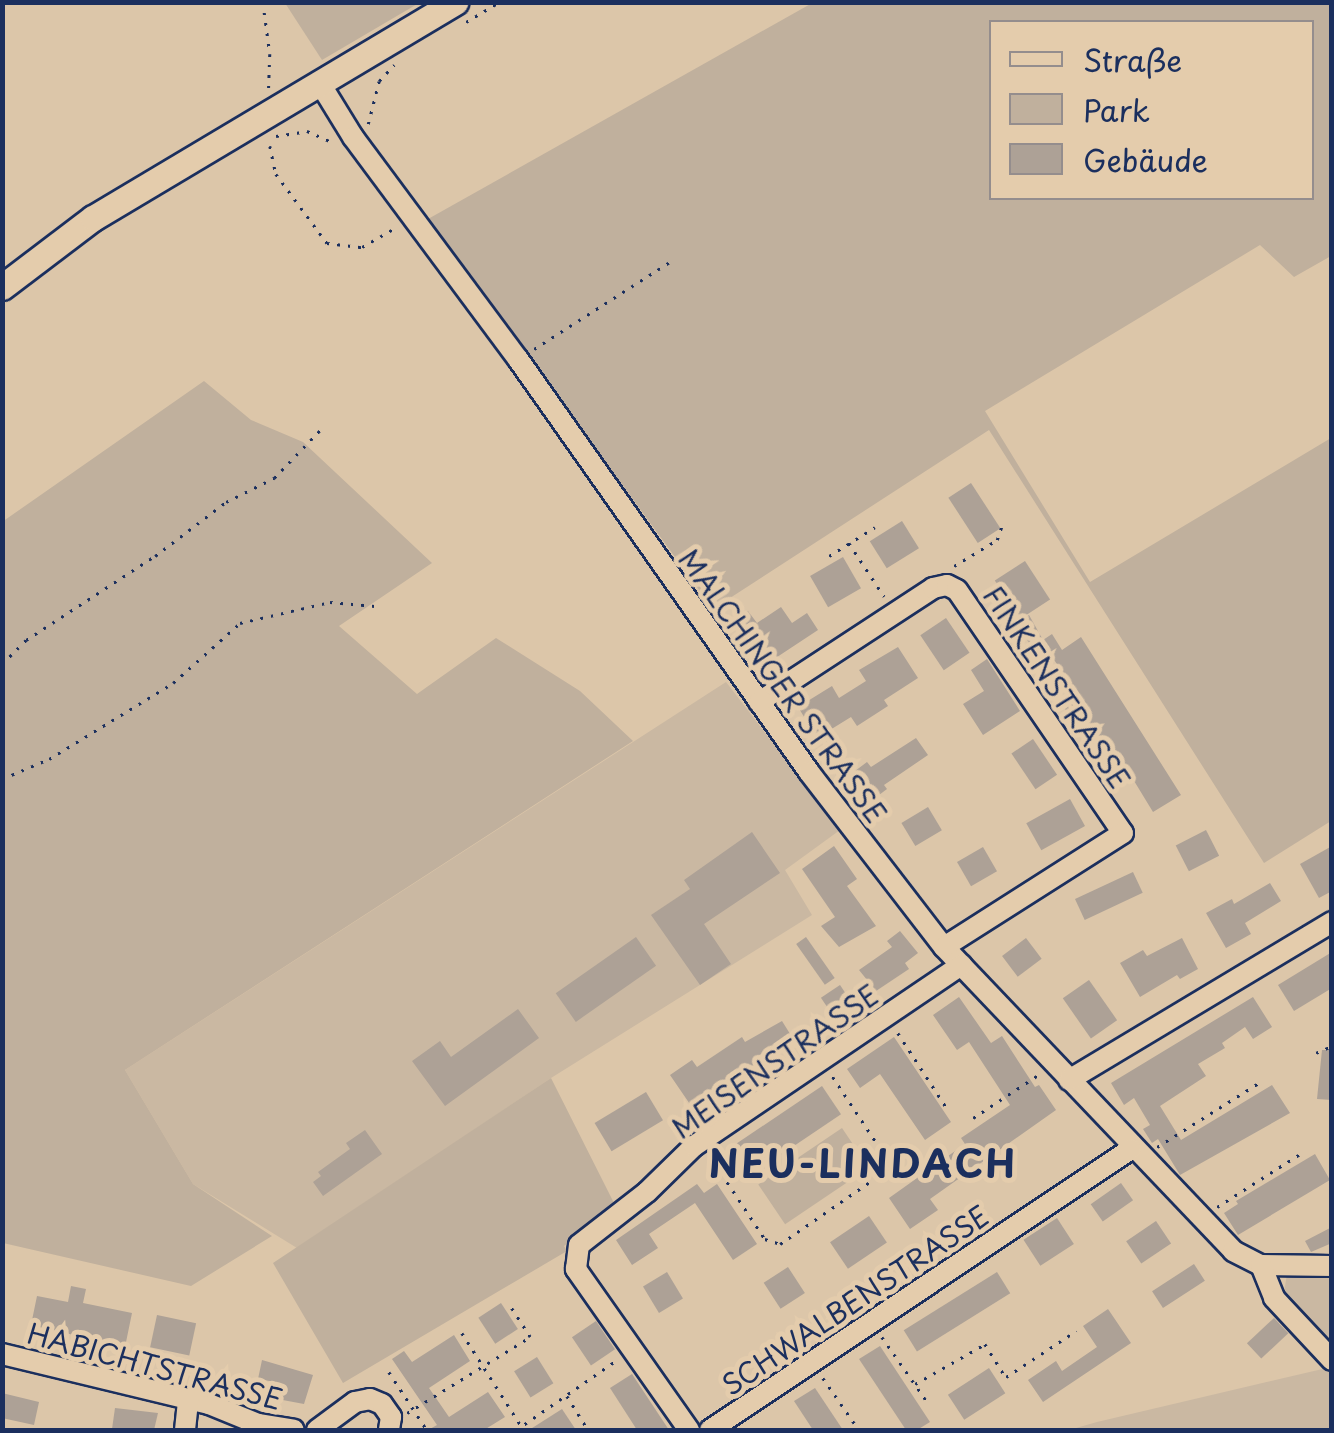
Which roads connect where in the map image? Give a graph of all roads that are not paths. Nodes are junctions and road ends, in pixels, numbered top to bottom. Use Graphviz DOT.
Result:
graph roads {
  1 [pos="459,14"];
  2 [pos="321,85"];
  3 [pos="2,286"];
  4 [pos="759,702"];
  5 [pos="1332,922"];
  6 [pos="944,947"];
  7 [pos="961,965"];
  8 [pos="1062,1072"];
  9 [pos="1136,1154"];
  10 [pos="1261,1265"];
  11 [pos="1332,1266"];
  12 [pos="2,1354"];
  13 [pos="1332,1360"];
  14 [pos="188,1399"];
  15 [pos="390,1424"];
  16 [pos="185,1430"];
  17 [pos="294,1430"];
  18 [pos="317,1430"];
  19 [pos="689,1430"];
  20 [pos="710,1430"];
  1 -- 2 [label="main road"];
  2 -- 3 [label="main road"];
  2 -- 4 [label="street, MALCHINGER STRASSE"];
  4 -- 6 [label="street, MALCHINGER STRASSE"];
  4 -- 6 [label="street, FINKENSTRASSE"];
  5 -- 8 [label="street"];
  6 -- 7 [label="street, MALCHINGER STRASSE"];
  7 -- 8 [label="street, MALCHINGER STRASSE"];
  7 -- 19 [label="street, MEISENSTRASSE"];
  8 -- 9 [label="street, MALCHINGER STRASSE"];
  9 -- 10 [label="street, MALCHINGER STRASSE"];
  9 -- 20 [label="street, SCHWALBENSTRASSE"];
  10 -- 11 [label="street"];
  10 -- 13 [label="street, MALCHINGER STRASSE"];
  12 -- 14 [label="street, HABICHTSTRASSE"];
  14 -- 16 [label="street"];
  14 -- 17 [label="street, HABICHTSTRASSE"];
  15 -- 18 [label="street"];
}
